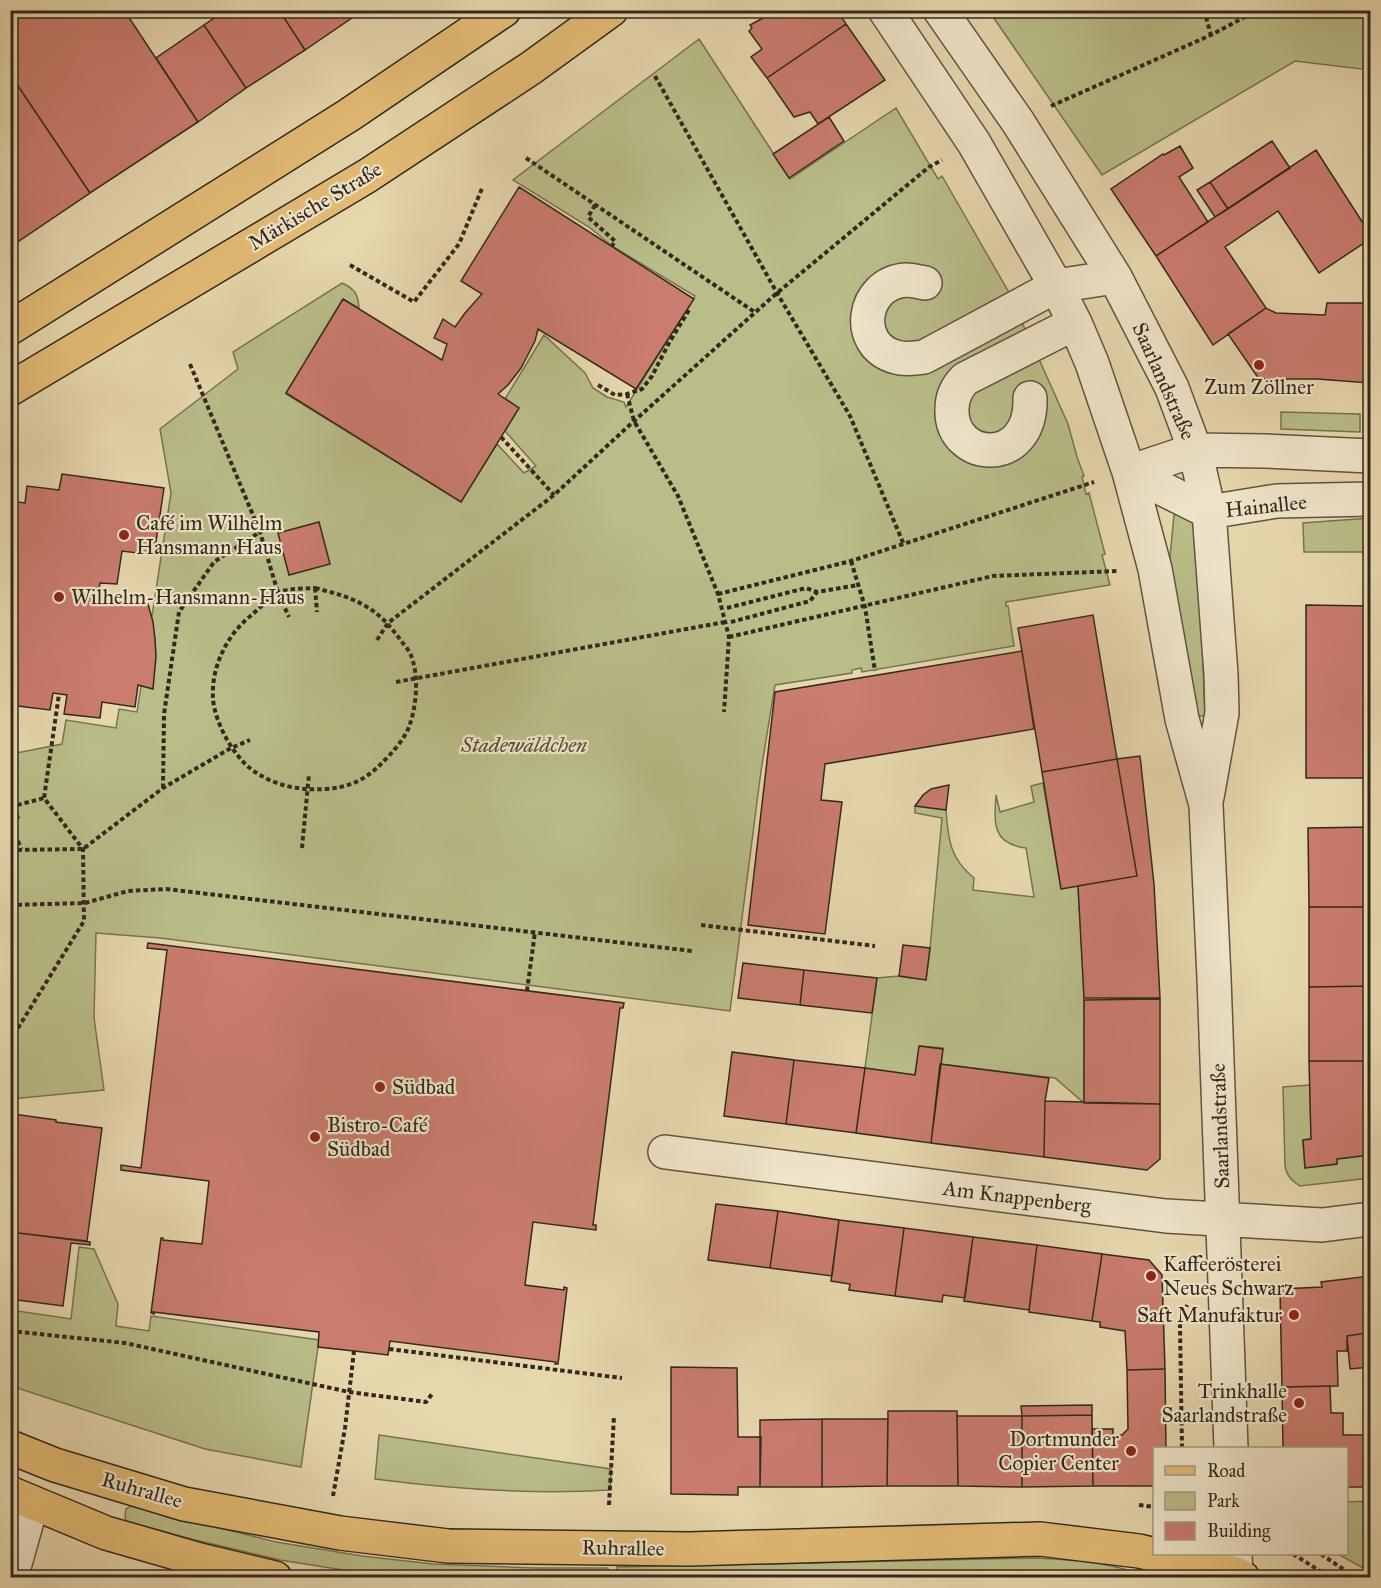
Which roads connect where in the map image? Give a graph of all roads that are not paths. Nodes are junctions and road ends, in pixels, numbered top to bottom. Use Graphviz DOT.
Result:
graph roads {
  1 [pos="504,10"];
  2 [pos="611,10"];
  3 [pos="885,10"];
  4 [pos="940,10"];
  5 [pos="1115,277"];
  6 [pos="925,283"];
  7 [pos="1056,286"];
  8 [pos="1075,323"];
  9 [pos="10,328"];
  10 [pos="10,389"];
  11 [pos="1030,398"];
  12 [pos="1195,450"];
  13 [pos="1371,456"];
  14 [pos="1129,472"];
  15 [pos="1371,499"];
  16 [pos="1209,512"];
  17 [pos="1206,805"];
  18 [pos="665,1152"];
  19 [pos="1224,1219"];
  20 [pos="1371,1219"];
  21 [pos="10,1447"];
  22 [pos="1231,1447"];
  23 [pos="21,1498"];
  24 [pos="1153,1554"];
  25 [pos="1159,1555"];
  26 [pos="1238,1571"];
  27 [pos="11,1578"];
  28 [pos="275,1578"];
  1 -- 9 [label="main road"];
  2 -- 10 [label="main road, Märkische Straße"];
  3 -- 7 [label="street, Saarlandstraße"];
  4 -- 5 [label="street, Saarlandstraße"];
  5 -- 7 [label="street"];
  5 -- 12 [label="street, Saarlandstraße"];
  6 -- 7 [label="street"];
  7 -- 8 [label="street, Saarlandstraße"];
  8 -- 11 [label="street"];
  8 -- 14 [label="street, Saarlandstraße"];
  12 -- 13 [label="street"];
  12 -- 14 [label="street"];
  12 -- 16 [label="street, Saarlandstraße"];
  14 -- 16 [label="street, Hainallee"];
  14 -- 17 [label="street, Saarlandstraße"];
  15 -- 16 [label="street, Hainallee"];
  16 -- 17 [label="street, Saarlandstraße"];
  17 -- 19 [label="street, Saarlandstraße"];
  18 -- 19 [label="street, Am Knappenberg"];
  19 -- 20 [label="street, Am Knappenberg"];
  19 -- 22 [label="street, Saarlandstraße"];
  21 -- 24 [label="main road, Ruhrallee"];
  23 -- 27 [label="street"];
  23 -- 28 [label="main road"];
  25 -- 26 [label="main road, Ruhrallee"];
}
